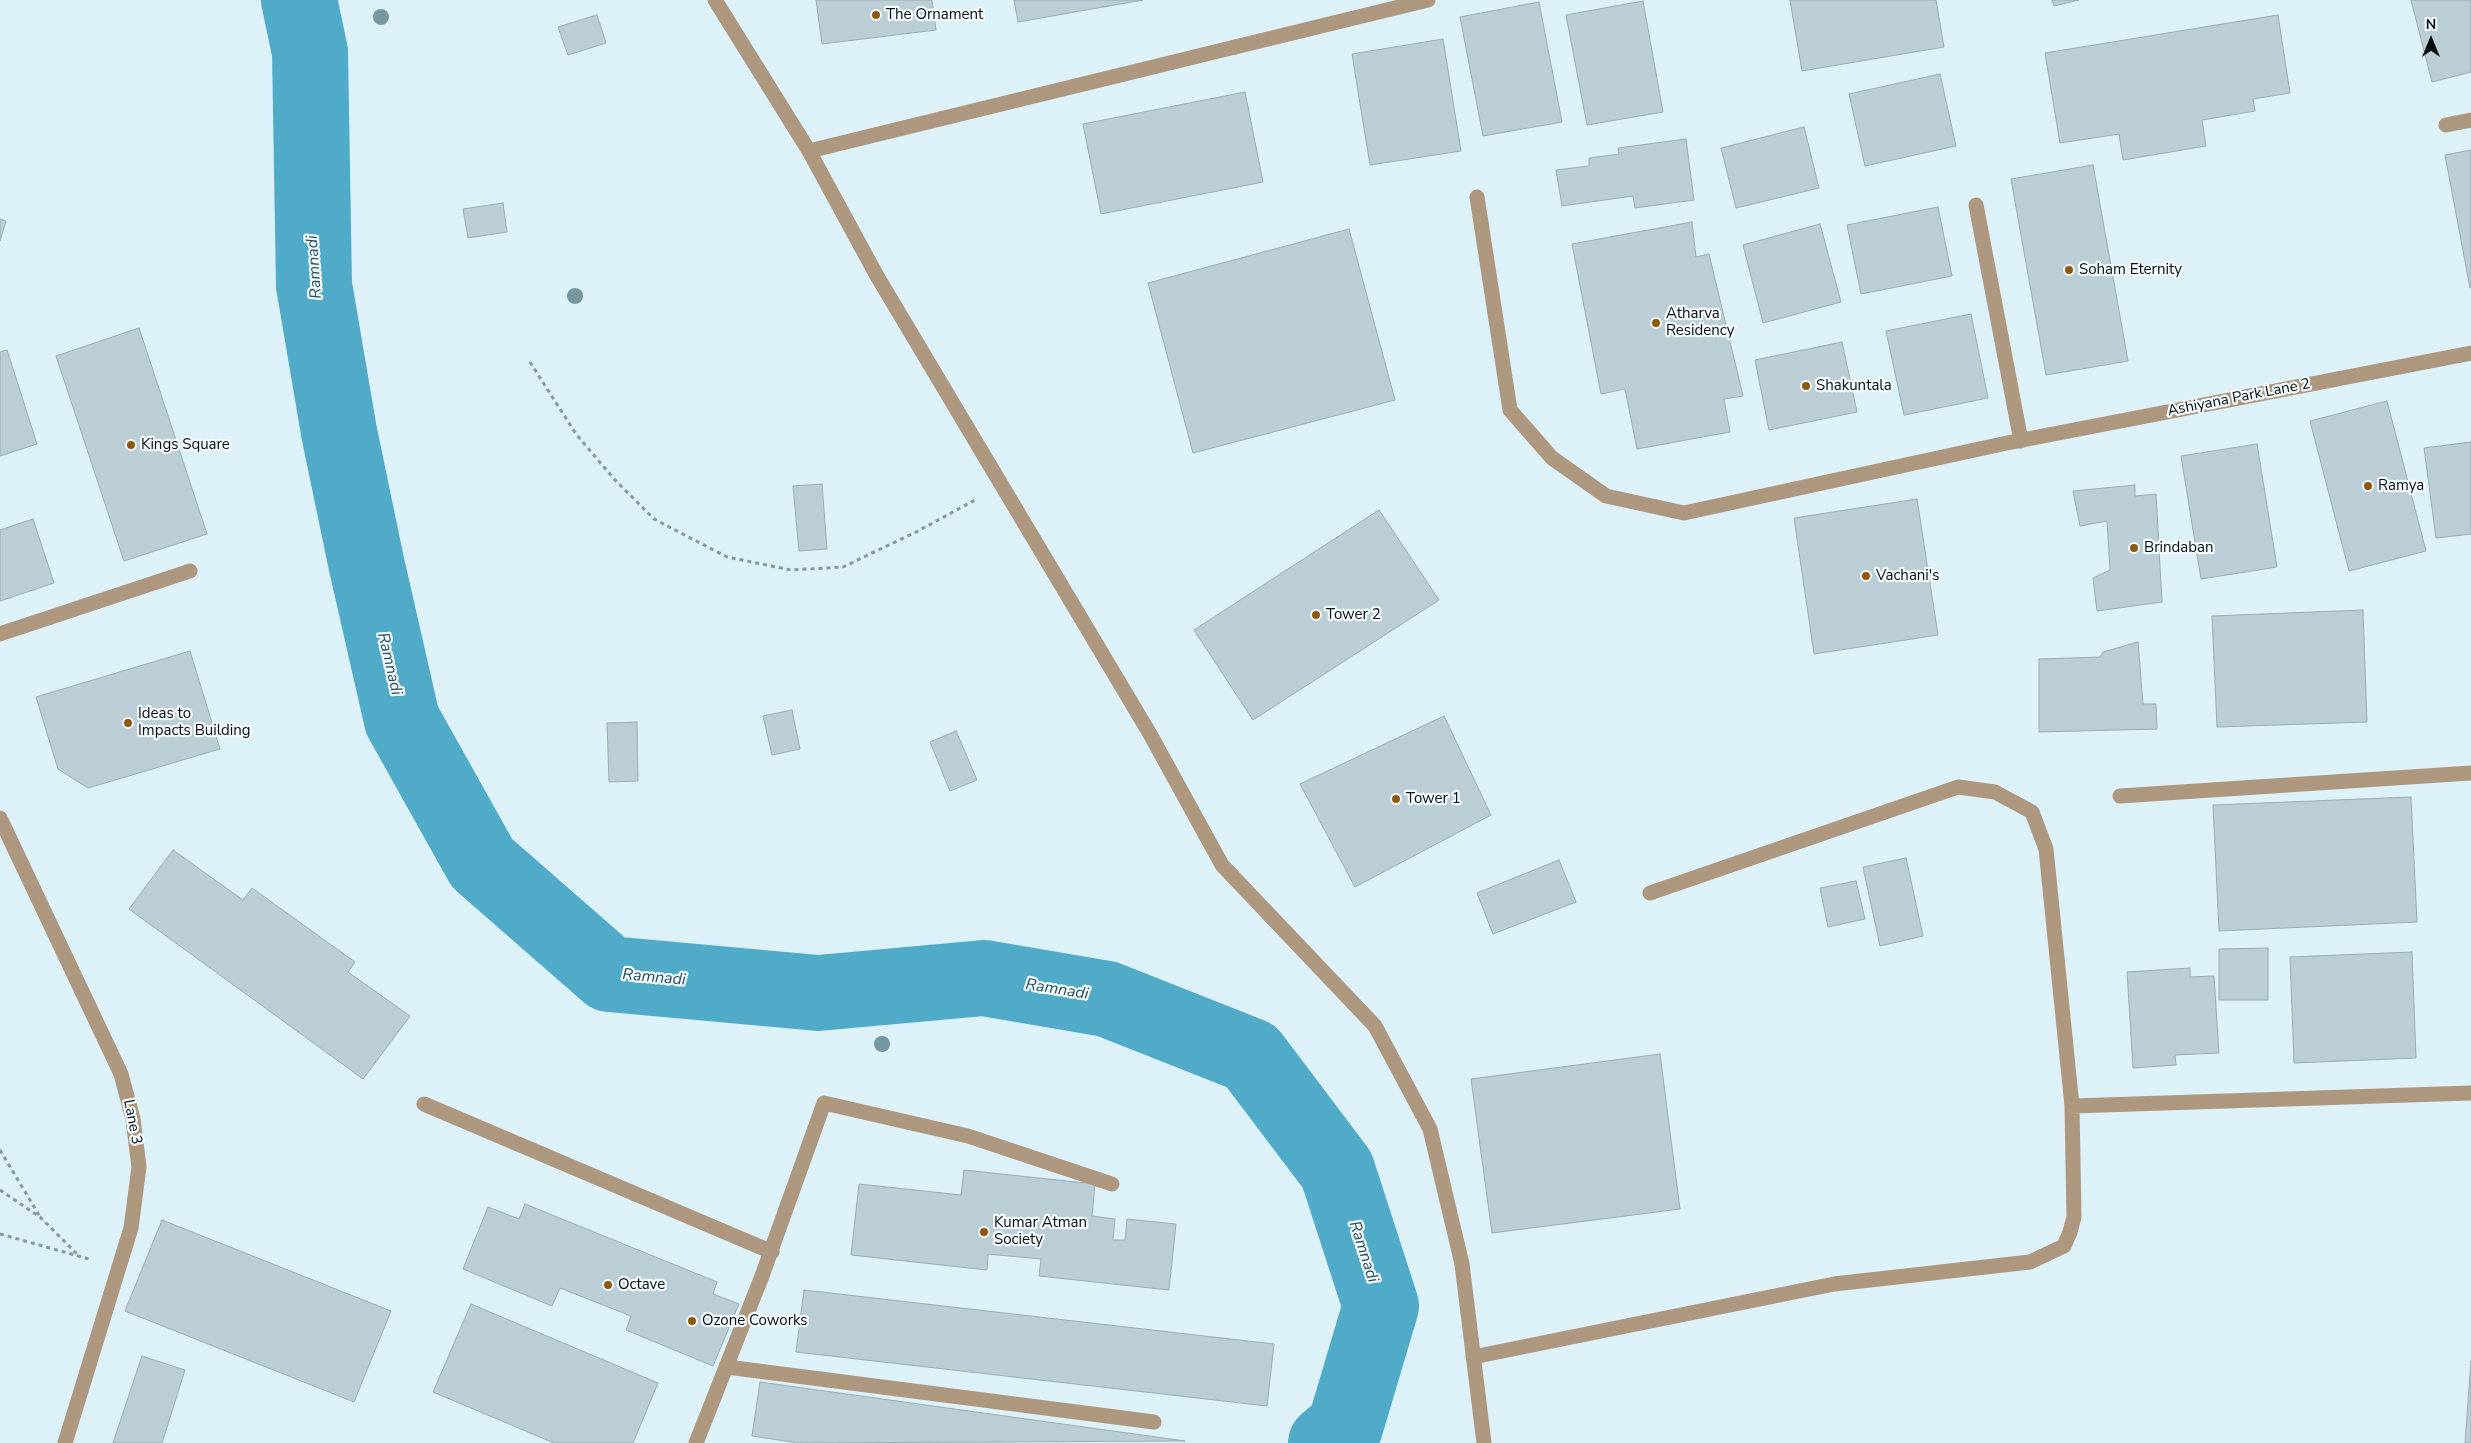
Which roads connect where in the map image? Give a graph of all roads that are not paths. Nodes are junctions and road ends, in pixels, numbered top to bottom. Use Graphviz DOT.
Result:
graph roads {
  1 [pos="715,0"];
  2 [pos="1428,0"];
  3 [pos="2471,120"];
  4 [pos="2446,125"];
  5 [pos="809,150"];
  6 [pos="1477,197"];
  7 [pos="1976,205"];
  8 [pos="2471,353"];
  9 [pos="2014,442"];
  10 [pos="190,571"];
  11 [pos="0,634"];
  12 [pos="2471,773"];
  13 [pos="2120,796"];
  14 [pos="0,818"];
  15 [pos="1650,893"];
  16 [pos="2471,1093"];
  17 [pos="424,1104"];
  18 [pos="2072,1106"];
  19 [pos="1112,1184"];
  20 [pos="772,1252"];
  21 [pos="1473,1357"];
  22 [pos="727,1367"];
  23 [pos="1154,1422"];
  24 [pos="65,1443"];
  25 [pos="696,1443"];
  26 [pos="1484,1443"];
  1 -- 5 [label="street"];
  2 -- 5 [label="street"];
  3 -- 4 [label="street"];
  5 -- 21 [label="street"];
  6 -- 9 [label="street, Ashiyana Park Lane 2"];
  7 -- 9 [label="street"];
  8 -- 9 [label="street, Ashiyana Park Lane 2"];
  10 -- 11 [label="street"];
  12 -- 13 [label="street"];
  14 -- 24 [label="street, Lane 3"];
  15 -- 18 [label="street"];
  16 -- 18 [label="street"];
  17 -- 20 [label="street"];
  18 -- 21 [label="street"];
  19 -- 20 [label="street"];
  20 -- 22 [label="street"];
  21 -- 26 [label="street"];
  22 -- 23 [label="street"];
  22 -- 25 [label="street"];
}
